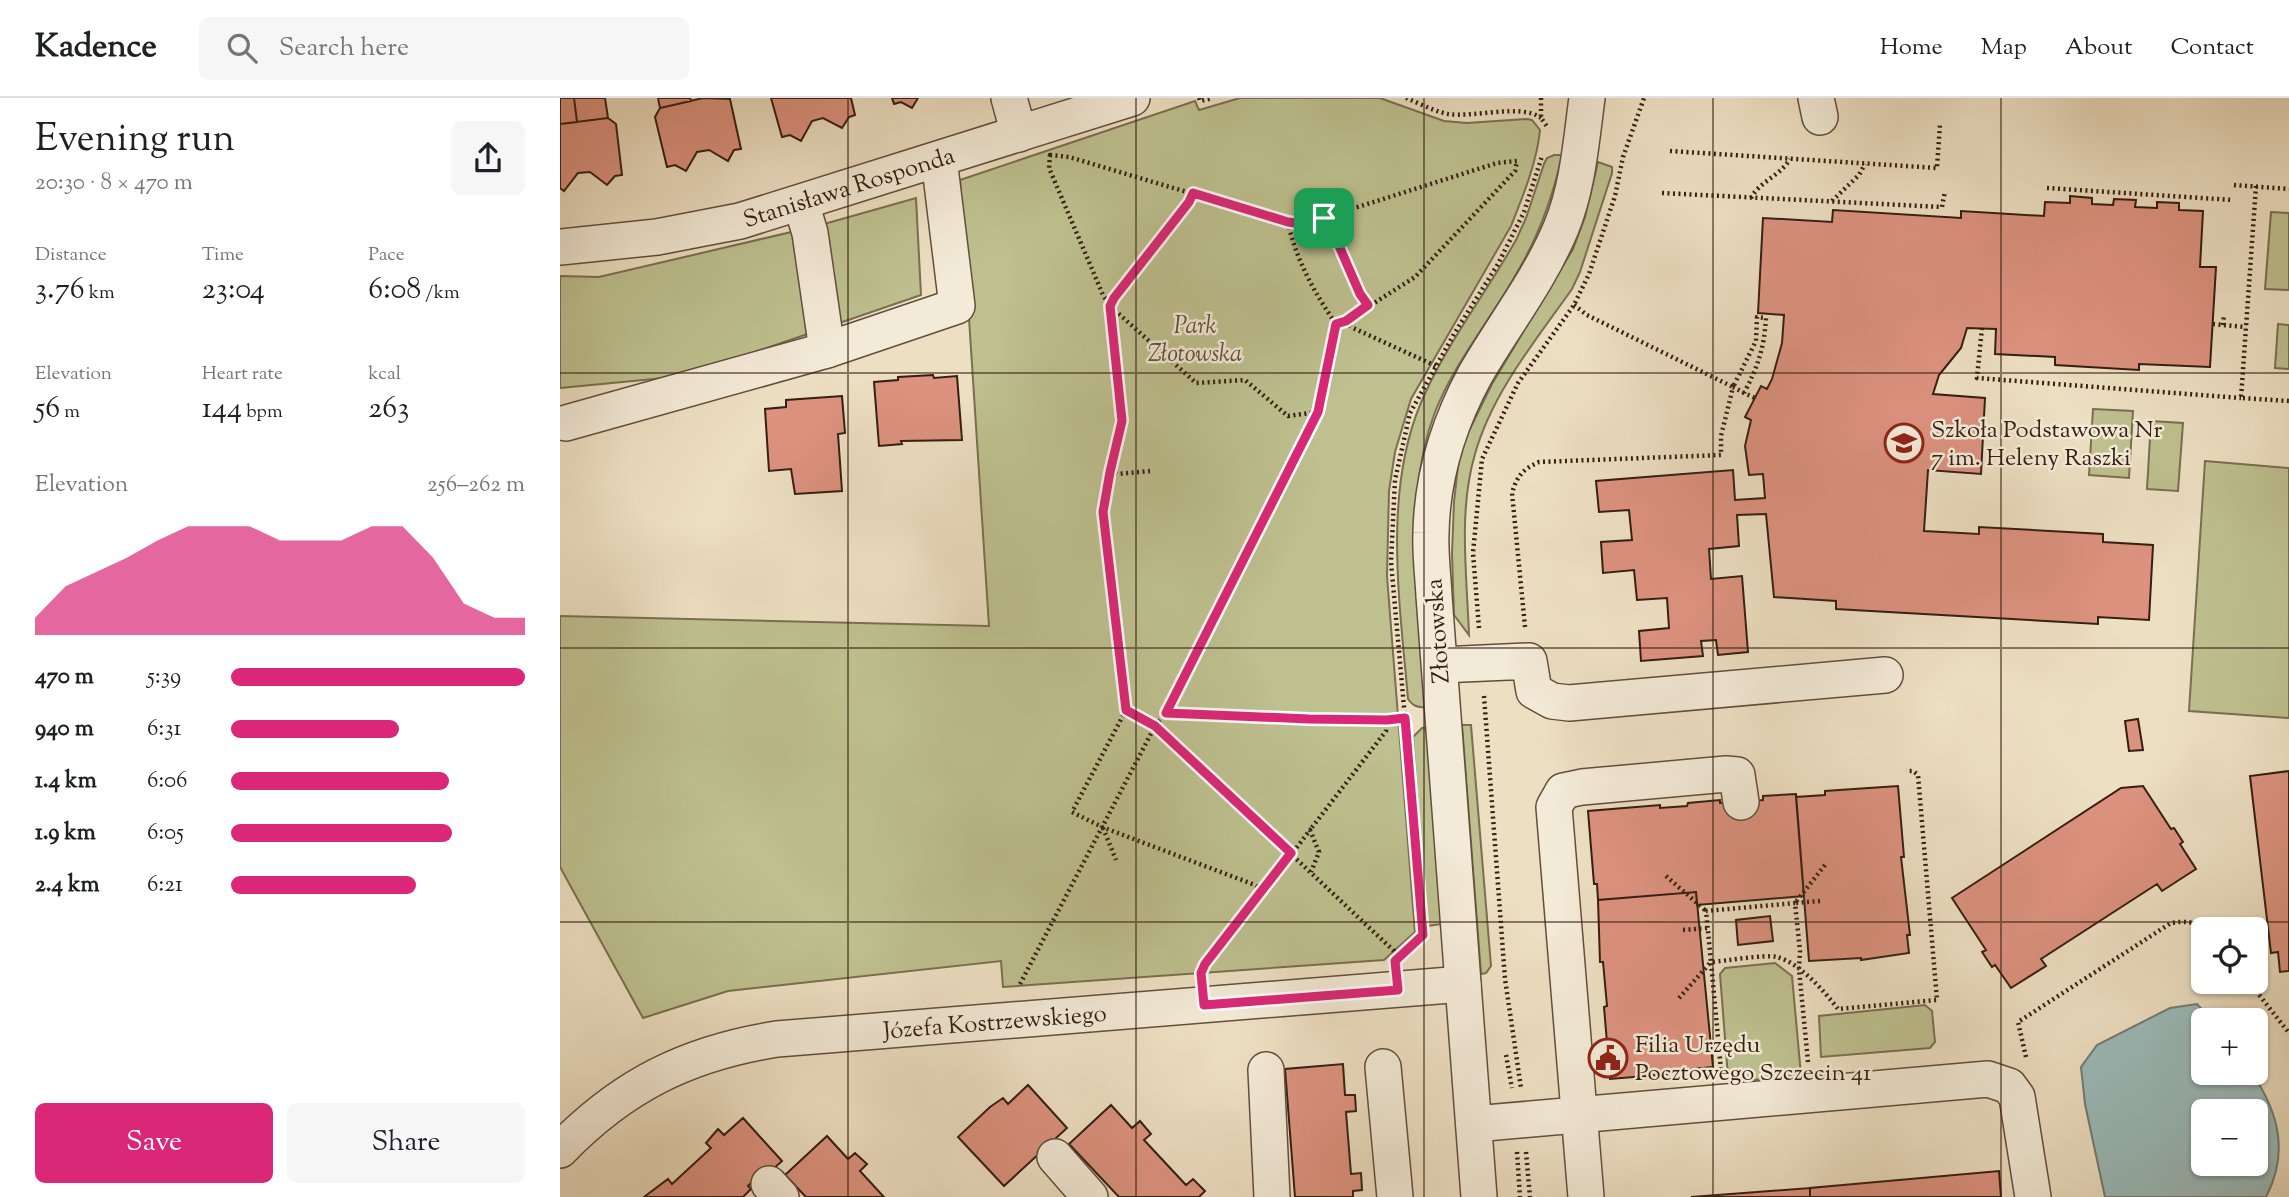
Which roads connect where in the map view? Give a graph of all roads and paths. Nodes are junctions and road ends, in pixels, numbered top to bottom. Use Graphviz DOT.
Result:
graph roads {
  1 [pos="1009,98"];
  2 [pos="1132,98"];
  3 [pos="1199,98"];
  4 [pos="1213,98"];
  5 [pos="1406,98"];
  6 [pos="1587,98"];
  7 [pos="1541,118"];
  8 [pos="1940,124"];
  9 [pos="1019,134"];
  10 [pos="1670,151"];
  11 [pos="939,159"];
  12 [pos="1790,159"];
  13 [pos="1865,164"];
  14 [pos="2234,185"];
  15 [pos="2256,186"];
  16 [pos="2047,188"];
  17 [pos="2289,188"];
  18 [pos="1945,191"];
  19 [pos="1193,193"];
  20 [pos="1662,193"];
  21 [pos="1751,198"];
  22 [pos="1831,201"];
  23 [pos="2233,201"];
  24 [pos="802,203"];
  25 [pos="1324,218"];
  26 [pos="1288,222"];
  27 [pos="560,247"];
  28 [pos="1368,305"];
  29 [pos="1574,305"];
  30 [pos="1110,306"];
  31 [pos="2224,314"];
  32 [pos="1346,321"];
  33 [pos="1336,324"];
  34 [pos="2213,324"];
  35 [pos="2223,325"];
  36 [pos="2246,327"];
  37 [pos="1982,328"];
  38 [pos="827,350"];
  39 [pos="1436,366"];
  40 [pos="1733,387"];
  41 [pos="1744,393"];
  42 [pos="1755,398"];
  43 [pos="2241,398"];
  44 [pos="2289,401"];
  45 [pos="1318,412"];
  46 [pos="566,423"];
  47 [pos="1150,471"];
  48 [pos="1110,472"];
  49 [pos="1529,661"];
  50 [pos="1440,665"];
  51 [pos="1885,675"];
  52 [pos="1126,710"];
  53 [pos="1166,713"];
  54 [pos="1387,720"];
  55 [pos="1155,726"];
  56 [pos="1906,771"];
  57 [pos="1409,772"];
  58 [pos="1741,802"];
  59 [pos="1102,827"];
  60 [pos="1310,830"];
  61 [pos="1291,853"];
  62 [pos="1116,860"];
  63 [pos="1825,866"];
  64 [pos="1311,872"];
  65 [pos="1666,877"];
  66 [pos="1262,890"];
  67 [pos="1820,901"];
  68 [pos="1795,904"];
  69 [pos="1706,911"];
  70 [pos="1422,922"];
  71 [pos="2191,923"];
  72 [pos="1708,928"];
  73 [pos="1683,930"];
  74 [pos="1712,962"];
  75 [pos="1799,969"];
  76 [pos="1463,984"];
  77 [pos="1019,986"];
  78 [pos="2258,994"];
  79 [pos="1679,998"];
  80 [pos="1204,1005"];
  81 [pos="2289,1033"];
  82 [pos="2027,1062"];
  83 [pos="1383,1067"];
  84 [pos="1265,1070"];
  85 [pos="1812,1094"];
  86 [pos="1724,1102"];
  87 [pos="1580,1115"];
  88 [pos="1474,1124"];
  89 [pos="560,1150"];
  90 [pos="1055,1157"];
  91 [pos="1090,1197"];
  92 [pos="1272,1197"];
  93 [pos="1395,1197"];
  94 [pos="1479,1197"];
  95 [pos="1586,1197"];
  96 [pos="2033,1197"];
  1 -- 9 [label="street"];
  2 -- 9 [label="street, Stanisława Rosponda"];
  3 -- 4 [label="path"];
  5 -- 7 [label="path"];
  6 -- 50 [label="street, Złotowska"];
  8 -- 13 [label="path"];
  9 -- 11 [label="street, Stanisława Rosponda"];
  10 -- 12 [label="path"];
  11 -- 24 [label="street, Stanisława Rosponda"];
  11 -- 38 [label="street"];
  12 -- 13 [label="path"];
  12 -- 21 [label="path"];
  13 -- 22 [label="path"];
  14 -- 15 [label="path"];
  15 -- 17 [label="path"];
  15 -- 36 [label="path"];
  16 -- 23 [label="path"];
  18 -- 22 [label="path"];
  19 -- 26 [label="path"];
  19 -- 30 [label="path"];
  19 -- 30 [label="path"];
  20 -- 21 [label="path"];
  21 -- 22 [label="path"];
  24 -- 27 [label="street, Stanisława Rosponda"];
  24 -- 38 [label="street"];
  25 -- 26 [label="path"];
  25 -- 28 [label="path"];
  25 -- 28 [label="path"];
  26 -- 33 [label="path"];
  28 -- 32 [label="path"];
  29 -- 40 [label="path"];
  30 -- 45 [label="path"];
  30 -- 48 [label="path"];
  31 -- 35 [label="path"];
  32 -- 33 [label="path"];
  32 -- 39 [label="path"];
  33 -- 45 [label="path"];
  34 -- 35 [label="path"];
  35 -- 36 [label="path"];
  36 -- 43 [label="path"];
  37 -- 43 [label="path"];
  38 -- 46 [label="street"];
  40 -- 41 [label="path"];
  40 -- 41 [label="path"];
  40 -- 49 [label="path"];
  41 -- 42 [label="path"];
  43 -- 44 [label="path"];
  45 -- 53 [label="path"];
  47 -- 48 [label="path"];
  48 -- 52 [label="path"];
  49 -- 50 [label="street"];
  49 -- 51 [label="street"];
  50 -- 76 [label="street, Złotowska"];
  52 -- 55 [label="path"];
  52 -- 59 [label="path"];
  53 -- 54 [label="path"];
  53 -- 55 [label="path"];
  54 -- 57 [label="path"];
  54 -- 60 [label="path"];
  55 -- 59 [label="path"];
  55 -- 61 [label="path"];
  56 -- 75 [label="path"];
  58 -- 87 [label="street"];
  59 -- 62 [label="path"];
  59 -- 66 [label="path"];
  59 -- 77 [label="path"];
  60 -- 61 [label="path"];
  60 -- 64 [label="path"];
  61 -- 64 [label="path"];
  61 -- 66 [label="path"];
  63 -- 68 [label="path"];
  64 -- 70 [label="path"];
  65 -- 69 [label="path"];
  66 -- 80 [label="path"];
  67 -- 68 [label="path"];
  68 -- 69 [label="path"];
  68 -- 75 [label="path"];
  69 -- 72 [label="path"];
  71 -- 82 [label="path"];
  72 -- 73 [label="path"];
  72 -- 74 [label="path"];
  74 -- 75 [label="path"];
  74 -- 79 [label="path"];
  74 -- 86 [label="path"];
  75 -- 85 [label="path"];
  76 -- 80 [label="street, Józefa Kostrzewskiego"];
  76 -- 88 [label="street, Złotowska"];
  78 -- 81 [label="path"];
  80 -- 89 [label="street, Józefa Kostrzewskiego"];
  83 -- 93 [label="street"];
  84 -- 92 [label="street"];
  85 -- 86 [label="street"];
  85 -- 96 [label="street"];
  86 -- 87 [label="street"];
  87 -- 88 [label="street"];
  87 -- 95 [label="street"];
  88 -- 94 [label="street, Złotowska"];
  90 -- 91 [label="street"];
}
